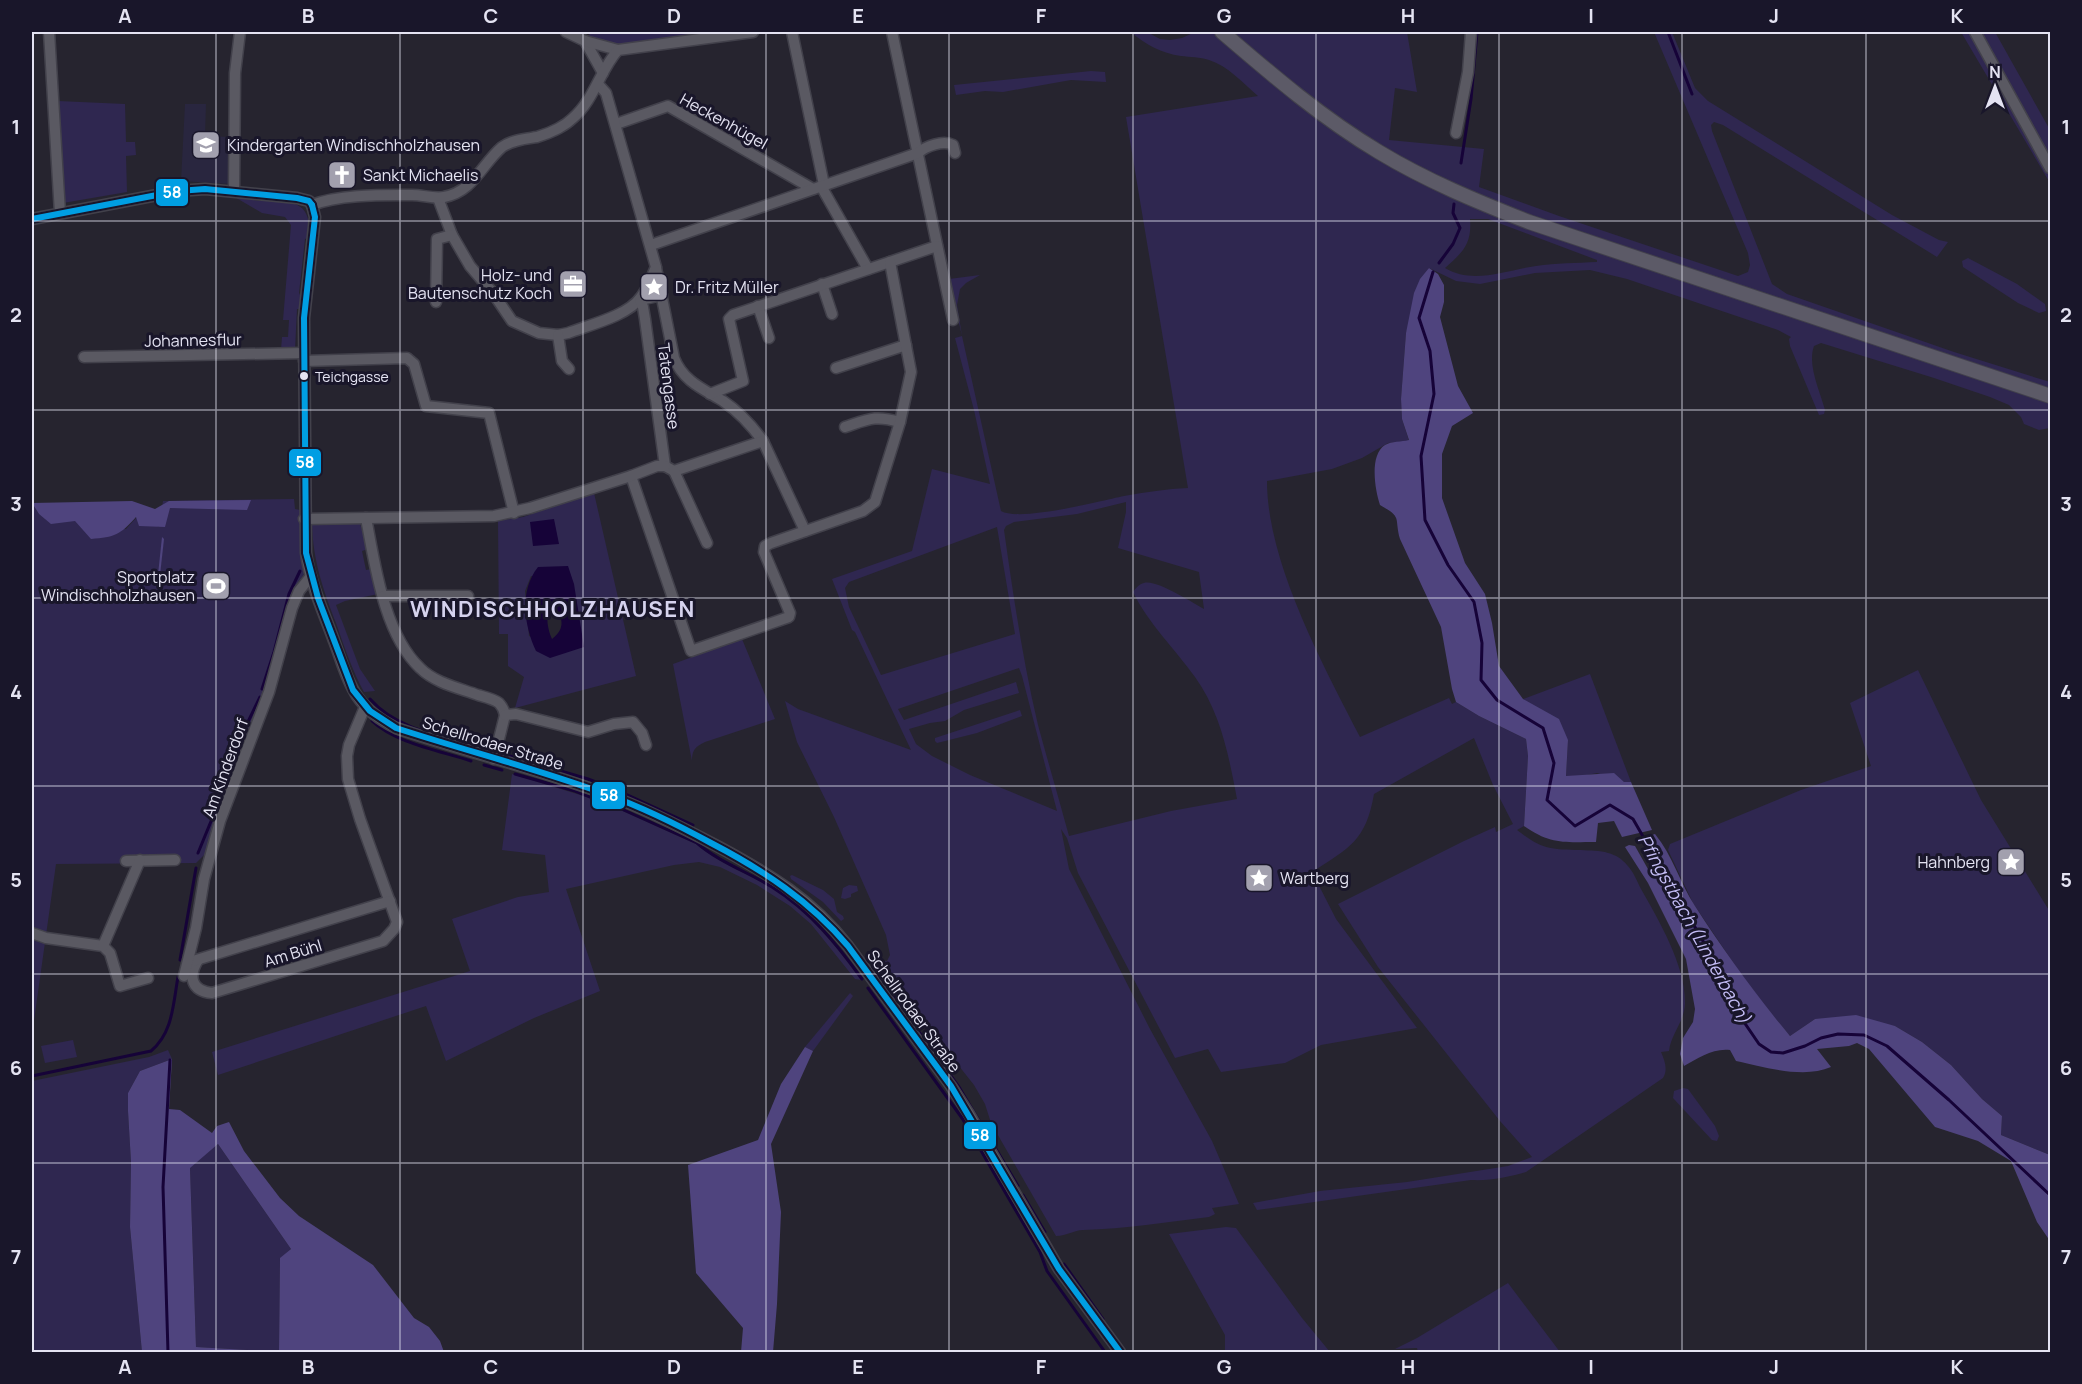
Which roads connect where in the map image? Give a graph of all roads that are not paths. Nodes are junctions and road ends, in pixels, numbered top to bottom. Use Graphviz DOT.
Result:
graph roads {
  1 [pos="49,32"];
  2 [pos="229,32"];
  3 [pos="240,32"];
  4 [pos="566,32"];
  5 [pos="753,32"];
  6 [pos="792,32"];
  7 [pos="892,32"];
  8 [pos="1222,32"];
  9 [pos="1471,32"];
  10 [pos="1975,32"];
  11 [pos="585,41"];
  12 [pos="618,50"];
  13 [pos="601,78"];
  14 [pos="616,124"];
  15 [pos="1456,133"];
  16 [pos="918,153"];
  17 [pos="955,153"];
  18 [pos="2050,168"];
  19 [pos="820,187"];
  20 [pos="234,191"];
  21 [pos="438,198"];
  22 [pos="312,205"];
  23 [pos="60,213"];
  24 [pos="32,219"];
  25 [pos="452,235"];
  26 [pos="651,245"];
  27 [pos="937,246"];
  28 [pos="890,262"];
  29 [pos="656,267"];
  30 [pos="868,269"];
  31 [pos="822,284"];
  32 [pos="662,296"];
  33 [pos="640,300"];
  34 [pos="436,302"];
  35 [pos="758,306"];
  36 [pos="832,315"];
  37 [pos="953,320"];
  38 [pos="558,335"];
  39 [pos="769,338"];
  40 [pos="906,345"];
  41 [pos="84,357"];
  42 [pos="304,357"];
  43 [pos="836,368"];
  44 [pos="569,369"];
  45 [pos="710,394"];
  46 [pos="2050,396"];
  47 [pos="900,422"];
  48 [pos="845,427"];
  49 [pos="763,441"];
  50 [pos="670,469"];
  51 [pos="631,476"];
  52 [pos="514,513"];
  53 [pos="366,518"];
  54 [pos="304,519"];
  55 [pos="805,531"];
  56 [pos="707,543"];
  57 [pos="311,576"];
  58 [pos="383,596"];
  59 [pos="468,596"];
  60 [pos="365,707"];
  61 [pos="505,715"];
  62 [pos="646,745"];
  63 [pos="494,759"];
  64 [pos="140,860"];
  65 [pos="176,860"];
  66 [pos="126,861"];
  67 [pos="390,901"];
  68 [pos="32,933"];
  69 [pos="103,946"];
  70 [pos="193,961"];
  71 [pos="184,976"];
  72 [pos="148,978"];
  73 [pos="1120,1353"];
  1 -- 23 [label="street"];
  2 -- 3 [label="street"];
  3 -- 20 [label="street"];
  4 -- 11 [label="street"];
  5 -- 12 [label="street"];
  6 -- 19 [label="street"];
  7 -- 16 [label="street"];
  8 -- 46 [label="main road"];
  9 -- 15 [label="street"];
  10 -- 18 [label="street"];
  11 -- 12 [label="street"];
  11 -- 13 [label="street"];
  12 -- 13 [label="street"];
  13 -- 14 [label="street"];
  13 -- 21 [label="street"];
  14 -- 19 [label="street, Heckenhügel"];
  14 -- 26 [label="street"];
  16 -- 17 [label="street"];
  16 -- 19 [label="street"];
  16 -- 27 [label="street"];
  19 -- 26 [label="street"];
  19 -- 30 [label="street"];
  20 -- 22 [label="street"];
  20 -- 23 [label="street"];
  21 -- 22 [label="street"];
  21 -- 25 [label="street"];
  22 -- 42 [label="street, Schellrodaer Straße"];
  23 -- 24 [label="street"];
  25 -- 34 [label="street"];
  25 -- 38 [label="street"];
  26 -- 29 [label="street"];
  27 -- 28 [label="street"];
  27 -- 37 [label="street"];
  28 -- 30 [label="street"];
  28 -- 40 [label="street"];
  29 -- 32 [label="street"];
  29 -- 33 [label="street"];
  30 -- 31 [label="street"];
  31 -- 35 [label="street"];
  31 -- 36 [label="street"];
  32 -- 33 [label="street"];
  32 -- 45 [label="street"];
  33 -- 38 [label="street"];
  33 -- 50 [label="street, Tatengasse"];
  35 -- 39 [label="street"];
  35 -- 45 [label="street"];
  38 -- 44 [label="street"];
  40 -- 43 [label="street"];
  40 -- 47 [label="street"];
  41 -- 42 [label="street, Johannesflur"];
  42 -- 52 [label="street, Johannesflur"];
  42 -- 54 [label="street, Schellrodaer Straße"];
  45 -- 49 [label="street"];
  47 -- 48 [label="street"];
  47 -- 55 [label="street"];
  49 -- 50 [label="street"];
  49 -- 55 [label="street"];
  50 -- 51 [label="street"];
  50 -- 56 [label="street, Tatengasse"];
  51 -- 52 [label="street"];
  51 -- 55 [label="street"];
  52 -- 53 [label="street"];
  53 -- 54 [label="street"];
  53 -- 58 [label="street"];
  54 -- 57 [label="street, Schellrodaer Straße"];
  57 -- 60 [label="street, Schellrodaer Straße"];
  57 -- 70 [label="street, Am Kinderdorf"];
  58 -- 59 [label="street"];
  58 -- 61 [label="street"];
  60 -- 63 [label="street, Schellrodaer Straße"];
  60 -- 67 [label="street, Am Bühl"];
  61 -- 62 [label="street"];
  61 -- 63 [label="street"];
  63 -- 73 [label="street, Schellrodaer Straße"];
  64 -- 65 [label="street"];
  64 -- 66 [label="street"];
  64 -- 69 [label="street"];
  67 -- 70 [label="street, Am Bühl"];
  67 -- 70 [label="street, Am Bühl"];
  68 -- 69 [label="street"];
  69 -- 72 [label="street"];
  70 -- 71 [label="street, Am Kinderdorf"];
}
